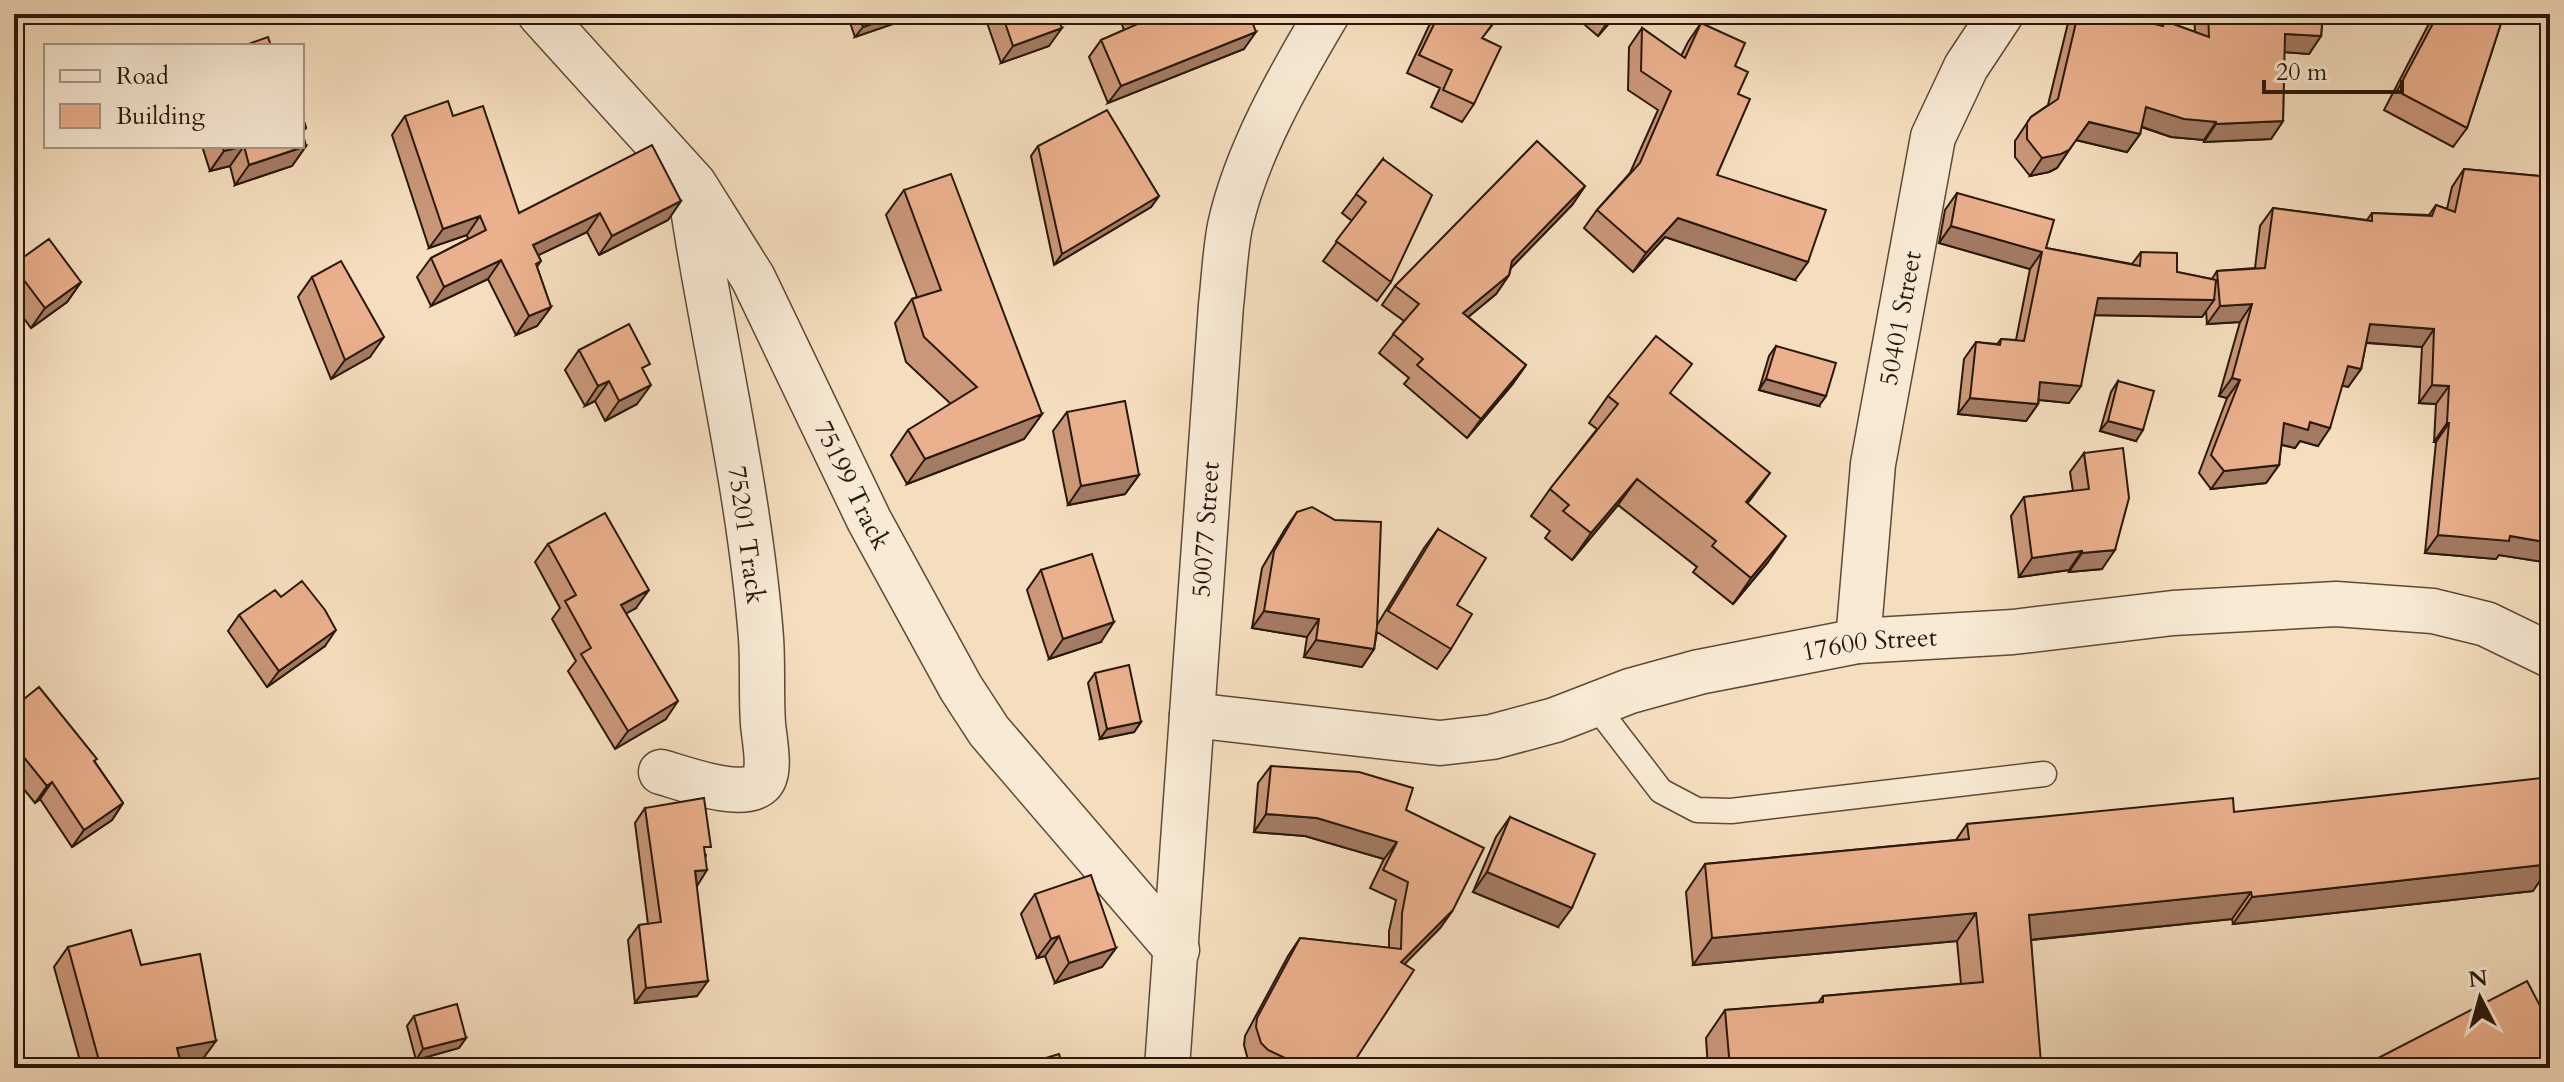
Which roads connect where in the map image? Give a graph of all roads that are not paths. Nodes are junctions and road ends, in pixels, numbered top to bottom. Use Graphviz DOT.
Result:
graph roads {
  1 [pos="540,14"];
  2 [pos="1327,14"];
  3 [pos="2001,14"];
  4 [pos="694,184"];
  5 [pos="1858,641"];
  6 [pos="2550,655"];
  7 [pos="1595,705"];
  8 [pos="1192,715"];
  9 [pos="661,772"];
  10 [pos="2044,774"];
  11 [pos="1177,950"];
  12 [pos="1167,1068"];
  1 -- 4 [label="street, 75199 Track"];
  2 -- 8 [label="street, 50077 Street"];
  3 -- 5 [label="street, 50401 Street"];
  4 -- 9 [label="street, 75201 Track"];
  4 -- 11 [label="street, 75199 Track"];
  5 -- 6 [label="street, 17600 Street"];
  5 -- 7 [label="street, 17600 Street"];
  7 -- 8 [label="street, 17600 Street"];
  7 -- 10 [label="lane"];
  8 -- 11 [label="street, 50077 Street"];
  11 -- 12 [label="street, 50077 Street"];
}
